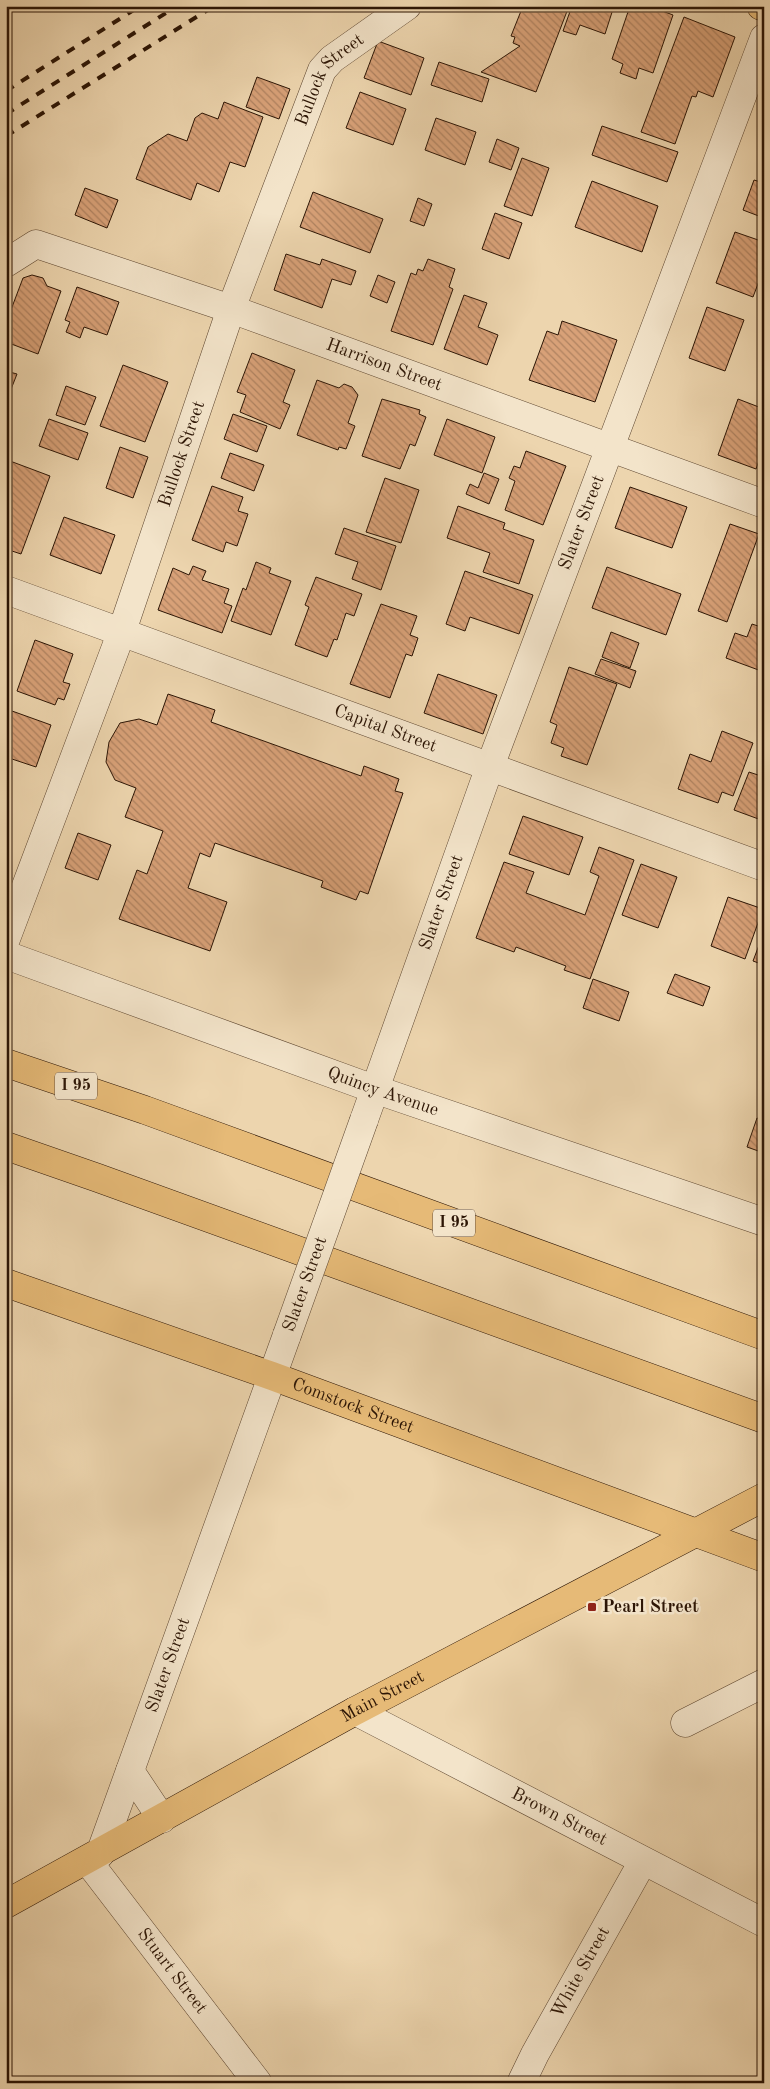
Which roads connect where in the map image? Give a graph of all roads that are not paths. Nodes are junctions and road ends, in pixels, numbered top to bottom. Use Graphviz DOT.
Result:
graph roads {
  1 [pos="407,6"];
  2 [pos="764,38"];
  3 [pos="6,263"];
  4 [pos="231,309"];
  5 [pos="609,447"];
  6 [pos="764,504"];
  7 [pos="6,590"];
  8 [pos="122,631"];
  9 [pos="490,769"];
  10 [pos="764,868"];
  11 [pos="6,939"];
  12 [pos="6,955"];
  13 [pos="6,1063"];
  14 [pos="374,1089"];
  15 [pos="6,1146"];
  16 [pos="764,1222"];
  17 [pos="6,1283"];
  18 [pos="764,1336"];
  19 [pos="569,1348"];
  20 [pos="272,1376"];
  21 [pos="764,1419"];
  22 [pos="764,1437"];
  23 [pos="764,1498"];
  24 [pos="698,1532"];
  25 [pos="764,1558"];
  26 [pos="764,1683"];
  27 [pos="355,1711"];
  28 [pos="685,1723"];
  29 [pos="130,1771"];
  30 [pos="162,1819"];
  31 [pos="94,1857"];
  32 [pos="643,1861"];
  33 [pos="6,1904"];
  34 [pos="764,1923"];
  35 [pos="258,2083"];
  36 [pos="521,2083"];
  1 -- 4 [label="street, Bullock Street"];
  2 -- 5 [label="street, Slater Street"];
  3 -- 4 [label="street, Harrison Street"];
  4 -- 5 [label="street, Harrison Street"];
  4 -- 8 [label="street, Bullock Street"];
  5 -- 6 [label="street, Harrison Street"];
  5 -- 9 [label="street, Slater Street"];
  7 -- 8 [label="street, Capital Street"];
  8 -- 9 [label="street, Capital Street"];
  8 -- 11 [label="street, Bullock Street"];
  9 -- 10 [label="street, Capital Street"];
  9 -- 14 [label="street, Slater Street"];
  12 -- 14 [label="street, Quincy Avenue"];
  13 -- 18 [label="main road, I 95"];
  14 -- 16 [label="street, Quincy Avenue"];
  14 -- 20 [label="street, Slater Street, bridge"];
  15 -- 19 [label="main road"];
  17 -- 20 [label="main road, Comstock Street"];
  19 -- 21 [label="main road"];
  19 -- 22 [label="main road"];
  20 -- 24 [label="main road, Comstock Street"];
  20 -- 29 [label="street, Slater Street"];
  23 -- 24 [label="main road, Main Street"];
  24 -- 25 [label="main road"];
  24 -- 27 [label="main road, Main Street"];
  26 -- 28 [label="street"];
  27 -- 30 [label="main road, Main Street"];
  27 -- 32 [label="street, Brown Street"];
  29 -- 30 [label="street"];
  29 -- 31 [label="street, Slater Street"];
  30 -- 31 [label="main road, Main Street"];
  31 -- 33 [label="main road, Main Street"];
  31 -- 35 [label="street, Stuart Street"];
  32 -- 34 [label="street, Brown Street"];
  32 -- 36 [label="street, White Street"];
}
